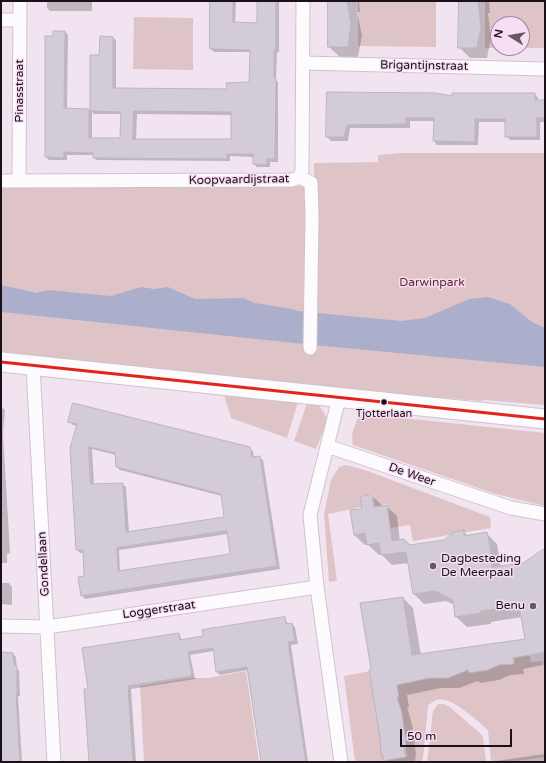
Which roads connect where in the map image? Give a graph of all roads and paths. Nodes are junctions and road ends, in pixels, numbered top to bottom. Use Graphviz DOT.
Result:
graph roads {
  1 [pos="20,1"];
  2 [pos="303,1"];
  3 [pos="1,20"];
  4 [pos="20,20"];
  5 [pos="303,63"];
  6 [pos="545,69"];
  7 [pos="300,178"];
  8 [pos="1,181"];
  9 [pos="19,181"];
  10 [pos="310,348"];
  11 [pos="1,362"];
  12 [pos="32,366"];
  13 [pos="339,398"];
  14 [pos="545,419"];
  15 [pos="327,446"];
  16 [pos="545,514"];
  17 [pos="317,587"];
  18 [pos="1,626"];
  19 [pos="47,627"];
  20 [pos="54,762"];
  21 [pos="341,762"];
  1 -- 4 [label="street, Pinasstraat"];
  2 -- 5 [label="street, Koopvaardijstraat"];
  3 -- 4 [label="street"];
  4 -- 9 [label="street, Pinasstraat"];
  5 -- 6 [label="street, Brigantijnstraat"];
  5 -- 7 [label="street, Koopvaardijstraat"];
  7 -- 9 [label="street, Koopvaardijstraat"];
  7 -- 10 [label="street"];
  8 -- 9 [label="street, Koopvaardijstraat"];
  11 -- 12 [label="street"];
  12 -- 13 [label="street"];
  12 -- 19 [label="street, Gondellaan"];
  13 -- 14 [label="street"];
  13 -- 15 [label="street"];
  15 -- 16 [label="street, De Weer"];
  15 -- 17 [label="street"];
  17 -- 19 [label="street, Loggerstraat"];
  17 -- 21 [label="street"];
  18 -- 19 [label="street, Loggerstraat"];
  19 -- 20 [label="street, Gondellaan"];
}
